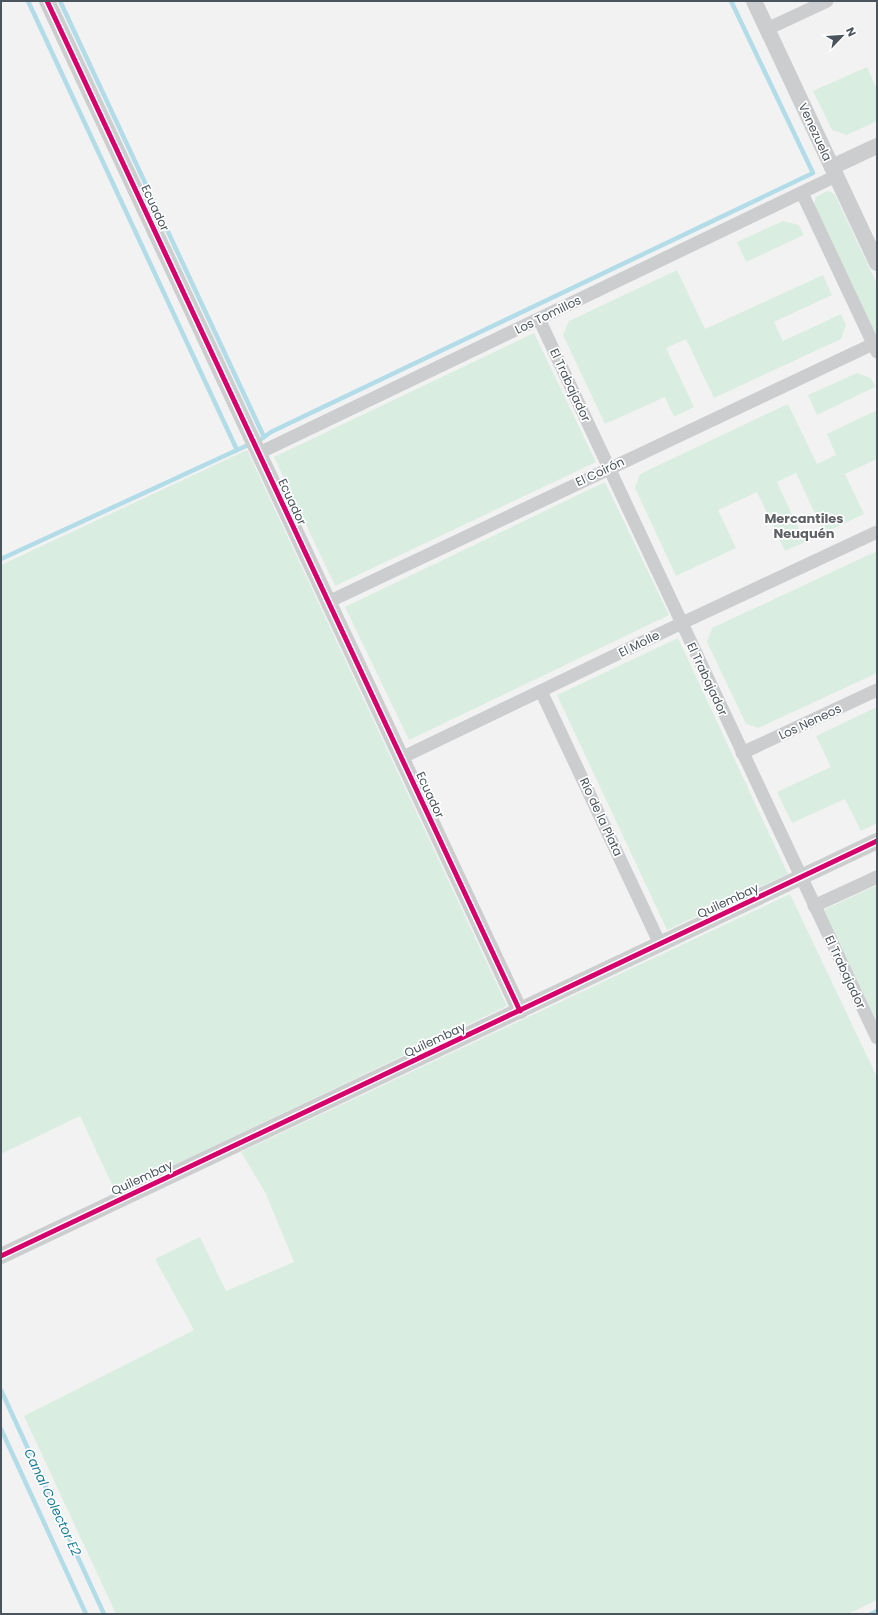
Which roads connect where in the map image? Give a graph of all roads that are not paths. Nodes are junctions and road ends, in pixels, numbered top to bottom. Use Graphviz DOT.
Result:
graph roads {
  1 [pos="47,1"];
  2 [pos="754,1"];
  3 [pos="826,1"];
  4 [pos="767,29"];
  5 [pos="877,146"];
  6 [pos="834,172"];
  7 [pos="802,193"];
  8 [pos="877,263"];
  9 [pos="539,319"];
  10 [pos="875,348"];
  11 [pos="259,453"];
  12 [pos="609,468"];
  13 [pos="877,532"];
  14 [pos="328,602"];
  15 [pos="682,624"];
  16 [pos="877,690"];
  17 [pos="541,691"];
  18 [pos="742,753"];
  19 [pos="401,758"];
  20 [pos="877,841"];
  21 [pos="800,877"];
  22 [pos="877,877"];
  23 [pos="814,906"];
  24 [pos="660,944"];
  25 [pos="520,1011"];
  26 [pos="877,1038"];
  27 [pos="1,1256"];
  1 -- 11 [label="street, Ecuador"];
  2 -- 4 [label="street, Venezuela"];
  3 -- 4 [label="street"];
  4 -- 6 [label="street, Venezuela"];
  5 -- 6 [label="street, Los Tomillos"];
  6 -- 7 [label="street, Los Tomillos"];
  6 -- 8 [label="street, Venezuela"];
  7 -- 9 [label="street, Los Tomillos"];
  7 -- 10 [label="street"];
  9 -- 11 [label="street, Los Tomillos"];
  9 -- 12 [label="street, El Trabajador"];
  10 -- 12 [label="street, El Coirón"];
  11 -- 14 [label="street, Ecuador"];
  12 -- 14 [label="street, El Coirón"];
  12 -- 15 [label="street, El Trabajador"];
  13 -- 15 [label="street, El Molle"];
  14 -- 19 [label="street, Ecuador"];
  15 -- 17 [label="street, El Molle"];
  15 -- 18 [label="street, El Trabajador"];
  16 -- 18 [label="street, Los Neneos"];
  17 -- 19 [label="street, El Molle"];
  17 -- 24 [label="street, Río de la Plata"];
  18 -- 21 [label="street, El Trabajador"];
  19 -- 25 [label="street, Ecuador"];
  20 -- 21 [label="street, Quilembay"];
  21 -- 23 [label="street, El Trabajador"];
  21 -- 24 [label="street, Quilembay"];
  22 -- 23 [label="street"];
  23 -- 26 [label="street, El Trabajador"];
  24 -- 25 [label="street, Quilembay"];
  25 -- 27 [label="street, Quilembay"];
}
